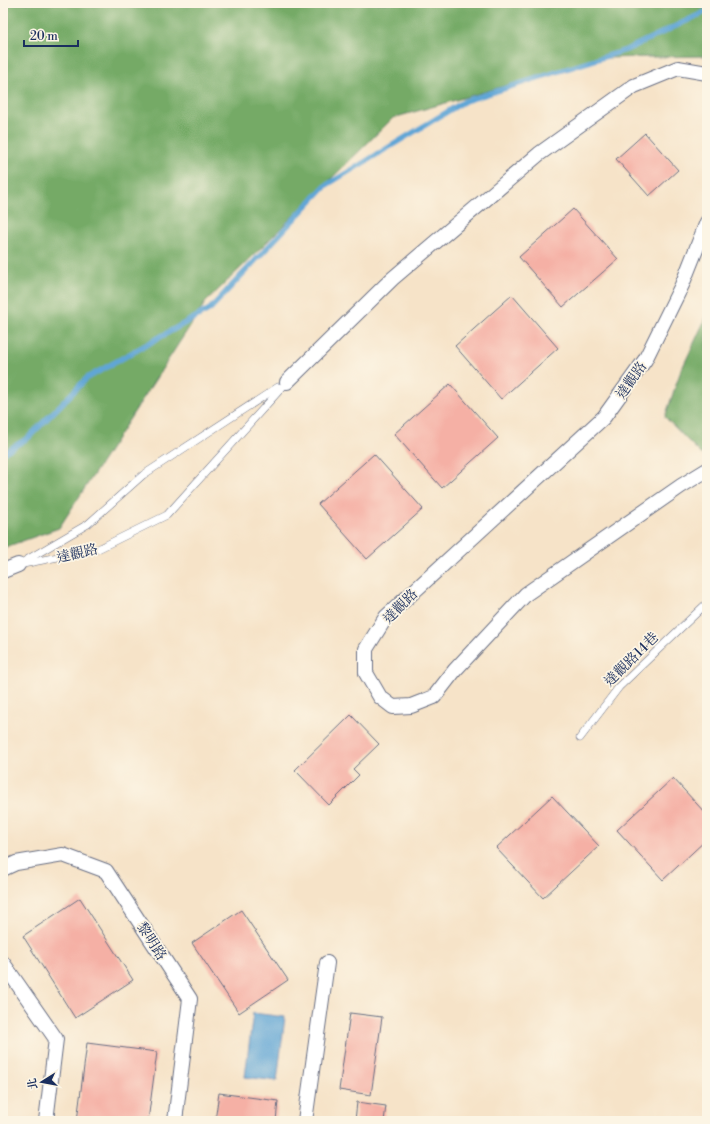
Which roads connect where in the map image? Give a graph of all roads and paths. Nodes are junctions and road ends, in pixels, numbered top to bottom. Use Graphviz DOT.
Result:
graph roads {
  1 [pos="153,3"];
  2 [pos="164,3"];
  3 [pos="707,73"];
  4 [pos="707,222"];
  5 [pos="287,382"];
  6 [pos="707,470"];
  7 [pos="18,566"];
  8 [pos="3,571"];
  9 [pos="707,603"];
  10 [pos="580,738"];
  11 [pos="3,869"];
  12 [pos="3,963"];
  13 [pos="327,963"];
  14 [pos="46,1121"];
  15 [pos="176,1121"];
  16 [pos="305,1121"];
  1 -- 2 [label="path"];
  3 -- 5 [label="street, 達觀路"];
  4 -- 6 [label="street, 達觀路"];
  5 -- 7 [label="lane, 達觀路"];
  5 -- 7 [label="lane, 達觀路"];
  7 -- 8 [label="street, 達觀路"];
  9 -- 10 [label="lane, 達觀路14巷"];
  11 -- 15 [label="street, 黎明路"];
  12 -- 14 [label="street"];
  13 -- 16 [label="street"];
}
